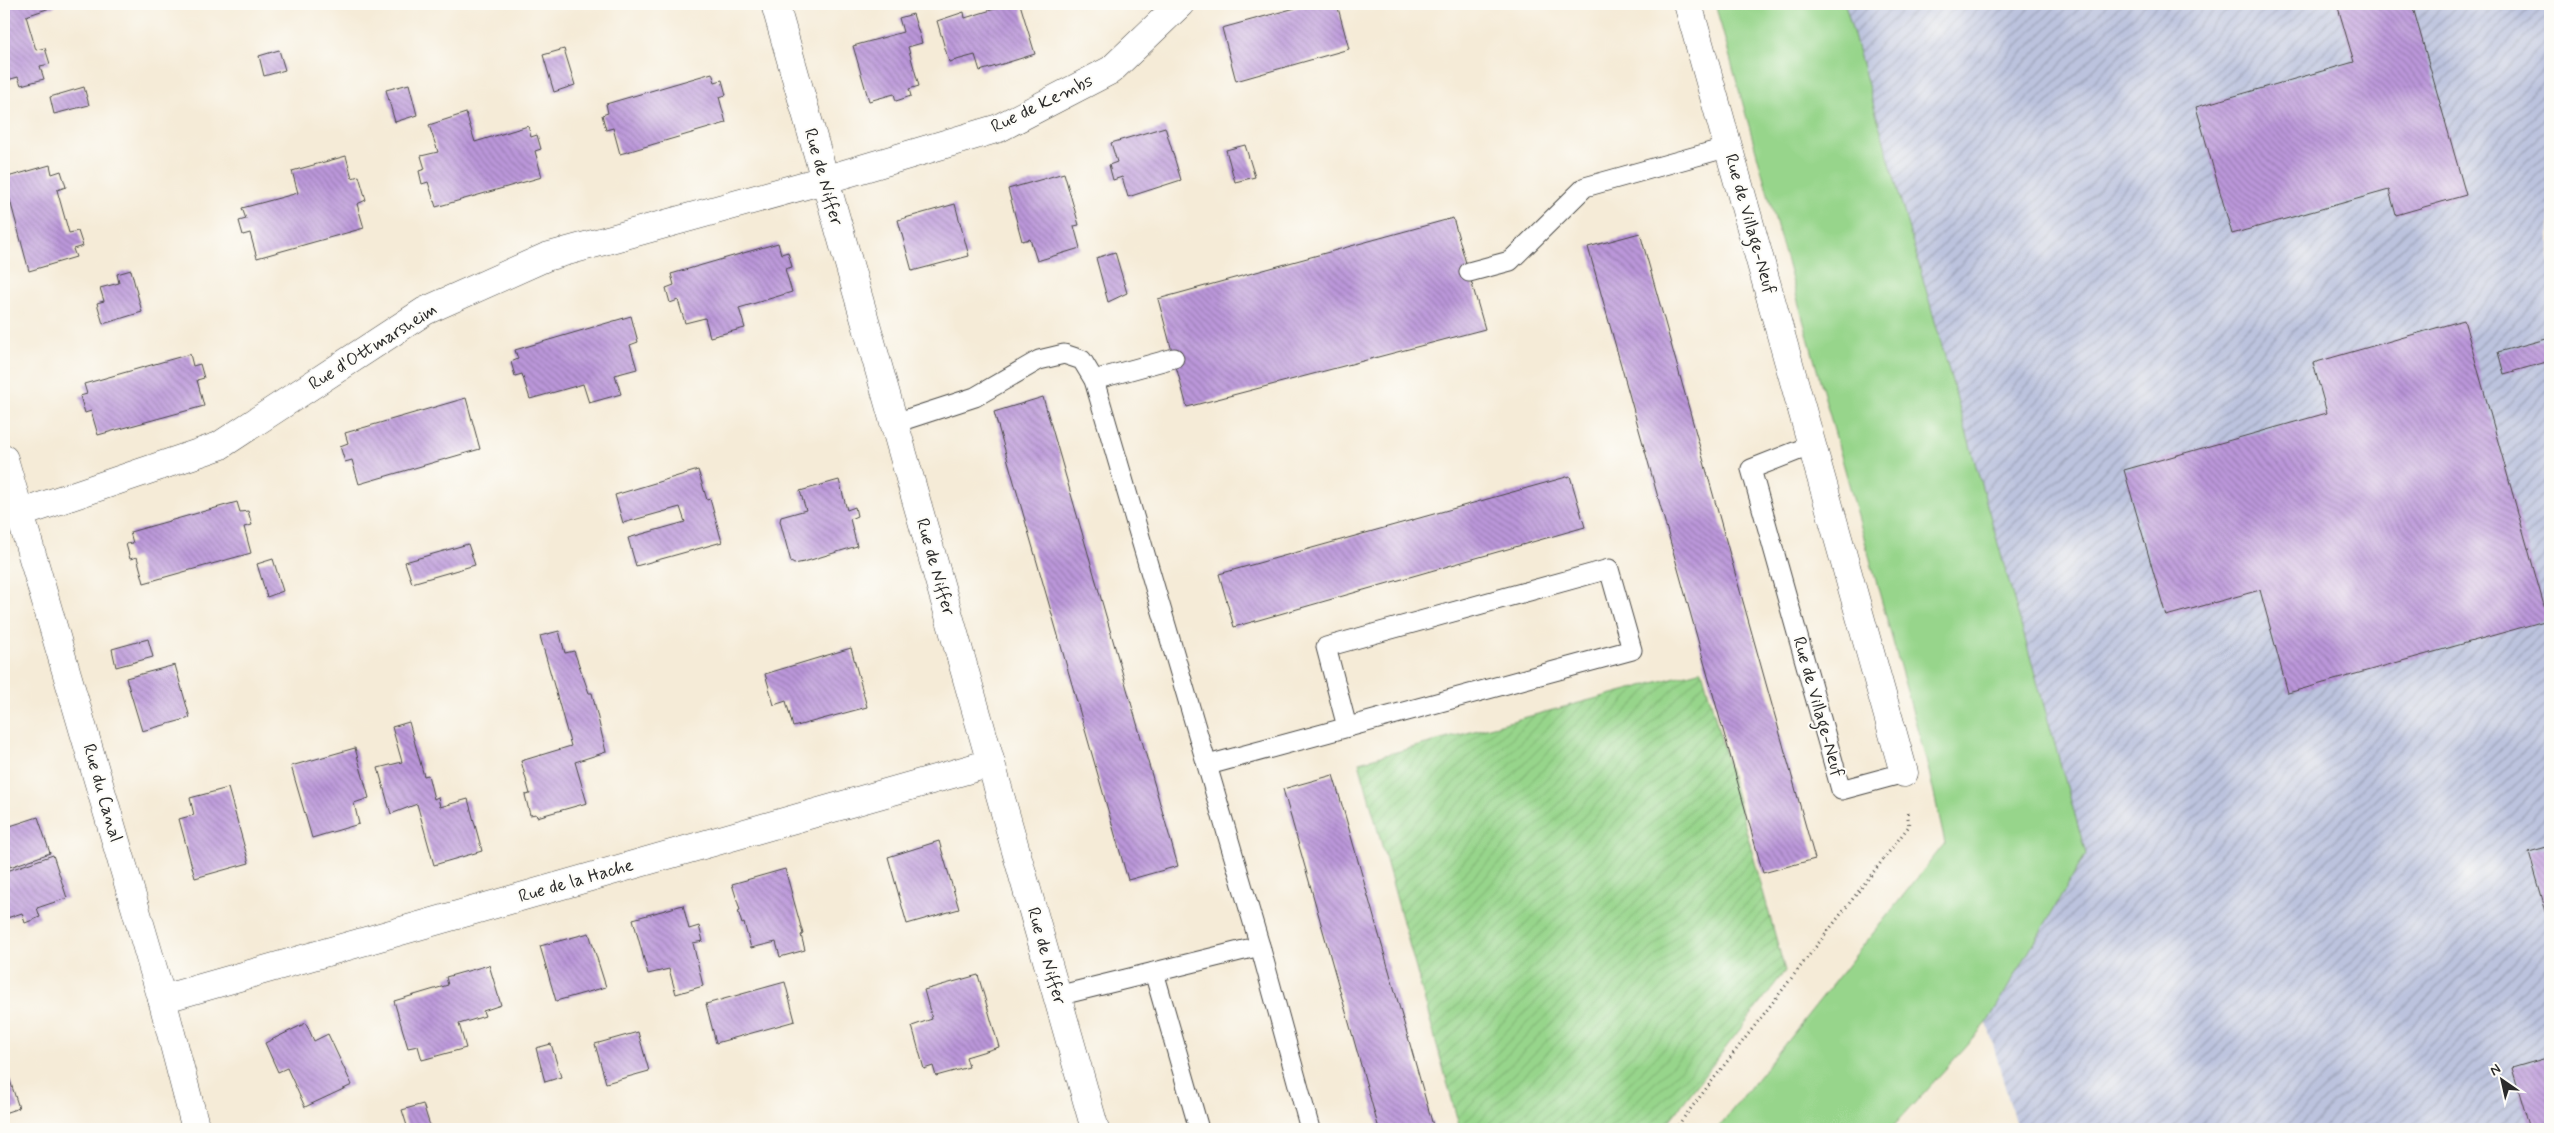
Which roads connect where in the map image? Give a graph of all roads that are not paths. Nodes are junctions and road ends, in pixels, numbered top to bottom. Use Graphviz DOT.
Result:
graph roads {
  1 [pos="775,4"];
  2 [pos="1180,4"];
  3 [pos="1688,4"];
  4 [pos="1729,148"];
  5 [pos="824,180"];
  6 [pos="1469,272"];
  7 [pos="1174,358"];
  8 [pos="1094,380"];
  9 [pos="894,423"];
  10 [pos="1812,445"];
  11 [pos="4,458"];
  12 [pos="12,516"];
  13 [pos="1348,727"];
  14 [pos="990,763"];
  15 [pos="1208,765"];
  16 [pos="1904,773"];
  17 [pos="1260,946"];
  18 [pos="1154,972"];
  19 [pos="1057,996"];
  20 [pos="162,999"];
  21 [pos="196,1129"];
  22 [pos="1095,1129"];
  23 [pos="1199,1129"];
  24 [pos="1310,1129"];
  1 -- 5 [label="street, Rue de Niffer"];
  2 -- 5 [label="street, Rue de Kembs"];
  3 -- 4 [label="street, Rue de Village-Neuf"];
  4 -- 6 [label="lane"];
  4 -- 10 [label="street, Rue de Village-Neuf"];
  5 -- 9 [label="street, Rue de Niffer"];
  5 -- 12 [label="street, Rue d'Ottmarsheim"];
  7 -- 8 [label="lane"];
  8 -- 9 [label="lane"];
  8 -- 15 [label="lane"];
  9 -- 14 [label="street, Rue de Niffer"];
  10 -- 16 [label="street, Rue de Village-Neuf"];
  10 -- 16 [label="lane, Rue de Village-Neuf"];
  11 -- 12 [label="street, Rue du Canal"];
  12 -- 20 [label="street, Rue du Canal"];
  13 -- 13 [label="lane"];
  13 -- 15 [label="lane"];
  14 -- 19 [label="street, Rue de Niffer"];
  14 -- 20 [label="street, Rue de la Hache"];
  15 -- 17 [label="lane"];
  17 -- 18 [label="lane"];
  17 -- 24 [label="lane"];
  18 -- 19 [label="lane"];
  18 -- 23 [label="lane"];
  19 -- 22 [label="street, Rue de Niffer"];
  20 -- 21 [label="street, Rue du Canal"];
}
